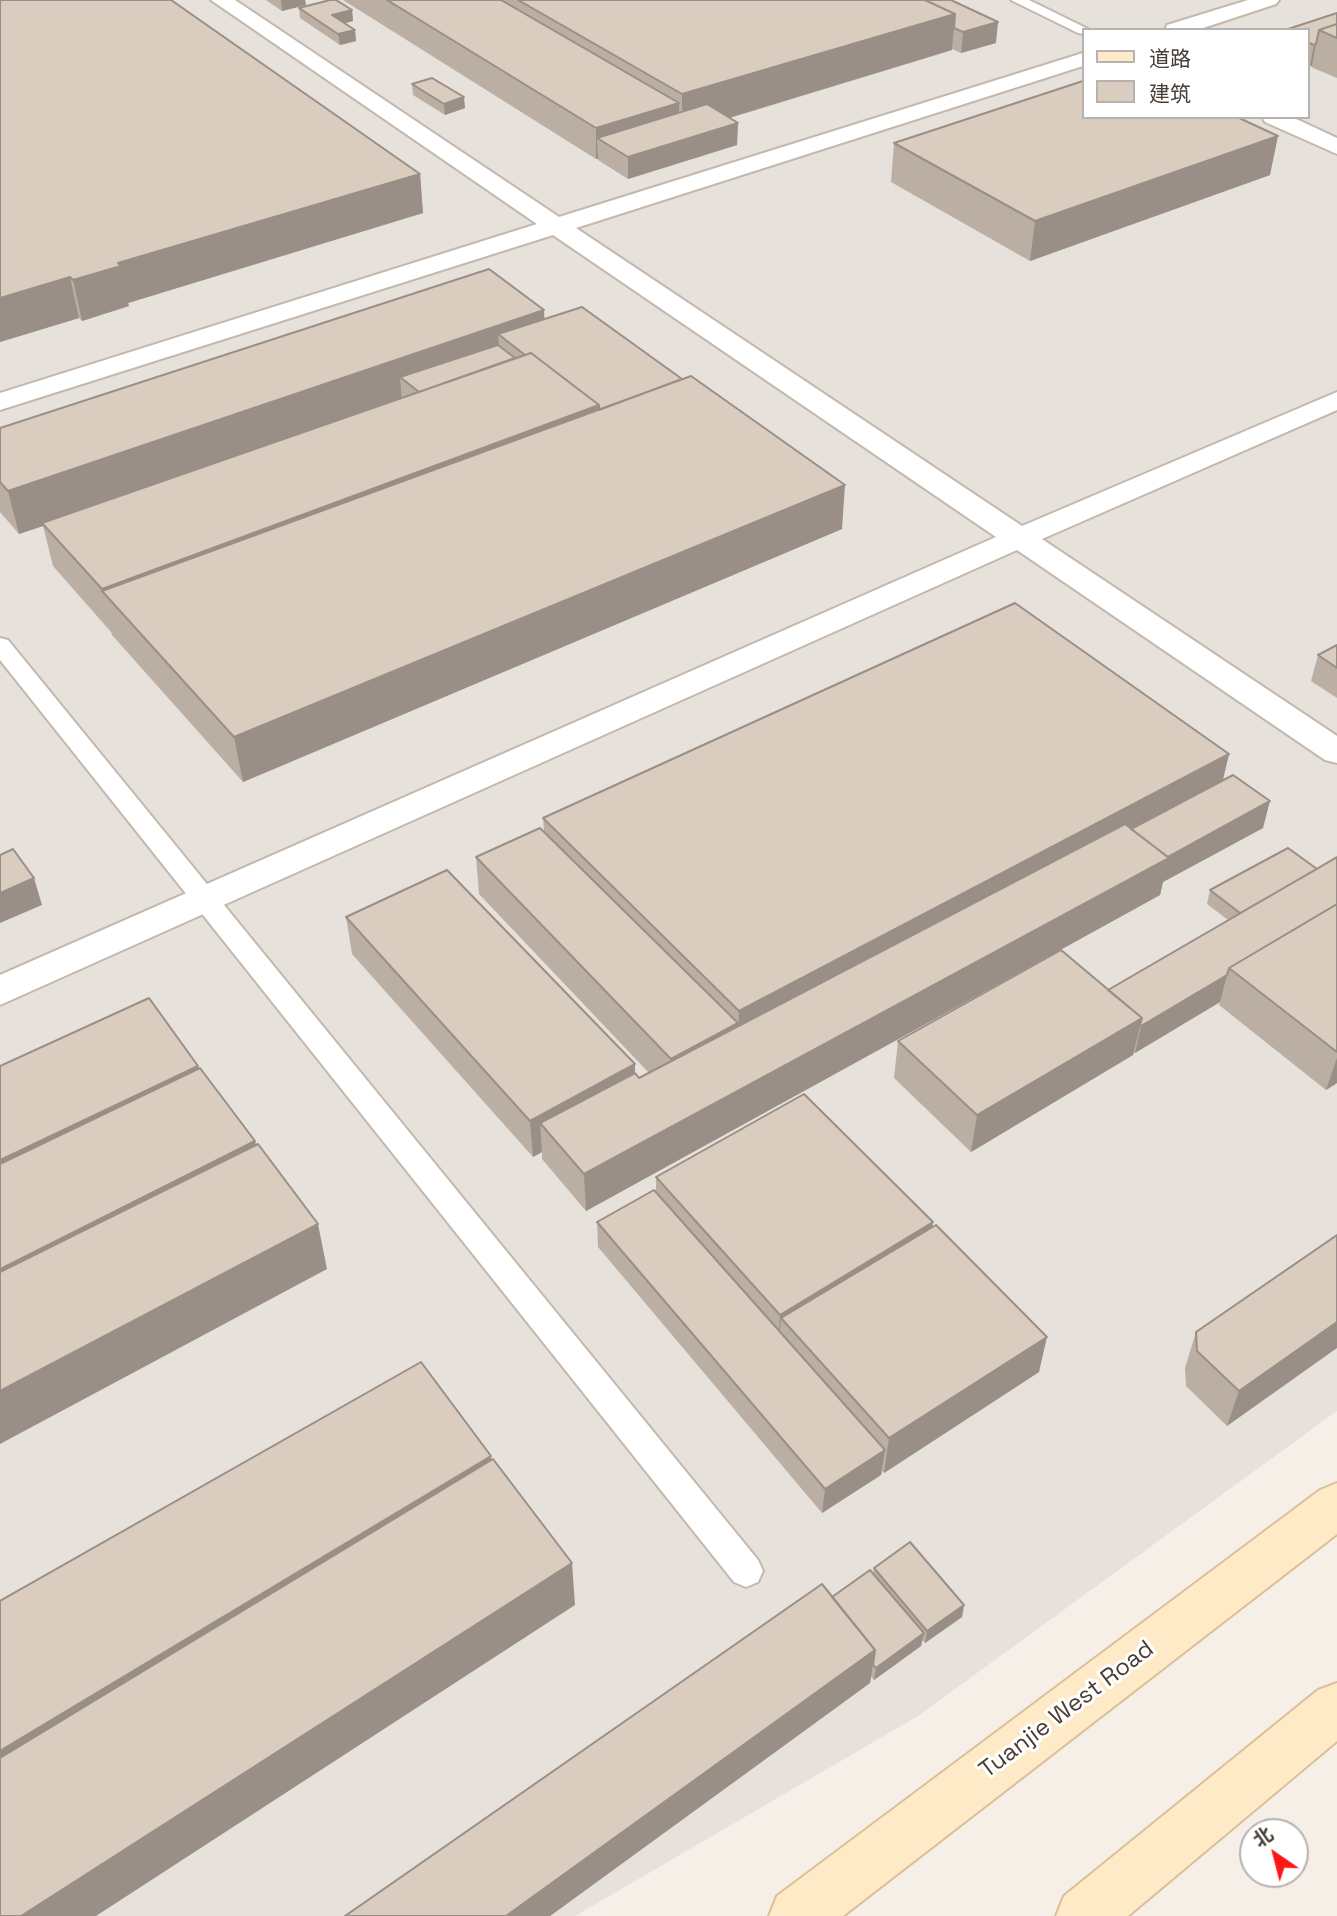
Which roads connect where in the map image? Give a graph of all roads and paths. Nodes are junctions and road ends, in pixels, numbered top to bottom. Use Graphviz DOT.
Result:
graph roads {
  1 [pos="220,0"];
  2 [pos="1018,0"];
  3 [pos="1269,0"];
  4 [pos="1181,28"];
  5 [pos="1082,30"];
  6 [pos="1082,59"];
  7 [pos="1277,119"];
  8 [pos="1337,147"];
  9 [pos="555,225"];
  10 [pos="1337,400"];
  11 [pos="0,402"];
  12 [pos="1018,538"];
  13 [pos="0,645"];
  14 [pos="1337,752"];
  15 [pos="206,899"];
  16 [pos="0,991"];
  17 [pos="1337,1505"];
  18 [pos="746,1570"];
  19 [pos="1337,1708"];
  20 [pos="797,1916"];
  21 [pos="1084,1916"];
  1 -- 9 [label="street"];
  2 -- 5 [label="lane"];
  3 -- 4 [label="street"];
  6 -- 9 [label="street"];
  7 -- 8 [label="street"];
  9 -- 11 [label="street"];
  9 -- 12 [label="street"];
  10 -- 12 [label="street"];
  12 -- 14 [label="street"];
  12 -- 15 [label="street"];
  13 -- 15 [label="lane"];
  15 -- 16 [label="street"];
  15 -- 18 [label="lane"];
  17 -- 20 [label="street, Tuanjie West Road"];
  19 -- 21 [label="street"];
}
